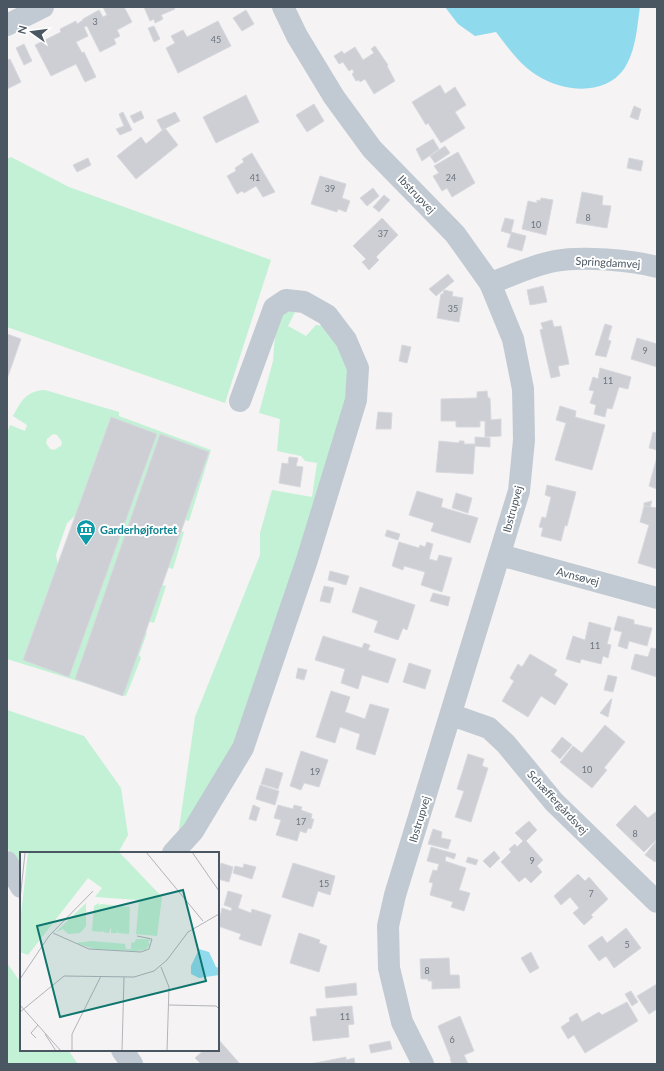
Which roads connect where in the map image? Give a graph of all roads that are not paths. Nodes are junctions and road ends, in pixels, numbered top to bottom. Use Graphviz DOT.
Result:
graph roads {
  1 [pos="43,7"];
  2 [pos="283,7"];
  3 [pos="7,25"];
  4 [pos="657,267"];
  5 [pos="490,283"];
  6 [pos="240,401"];
  7 [pos="500,555"];
  8 [pos="657,598"];
  9 [pos="452,715"];
  10 [pos="174,852"];
  11 [pos="7,862"];
  12 [pos="20,885"];
  13 [pos="657,902"];
  14 [pos="123,1051"];
  15 [pos="132,1064"];
  16 [pos="422,1064"];
  1 -- 3 [label="street"];
  2 -- 5 [label="street, Ibstrupvej"];
  4 -- 5 [label="street, Springdamvej"];
  5 -- 7 [label="street, Ibstrupvej"];
  6 -- 10 [label="street"];
  7 -- 8 [label="street, Avnsøvej"];
  7 -- 9 [label="street, Ibstrupvej"];
  9 -- 13 [label="street, Schæffergårdsvej"];
  9 -- 16 [label="street, Ibstrupvej"];
  11 -- 12 [label="street"];
  14 -- 15 [label="street"];
}
